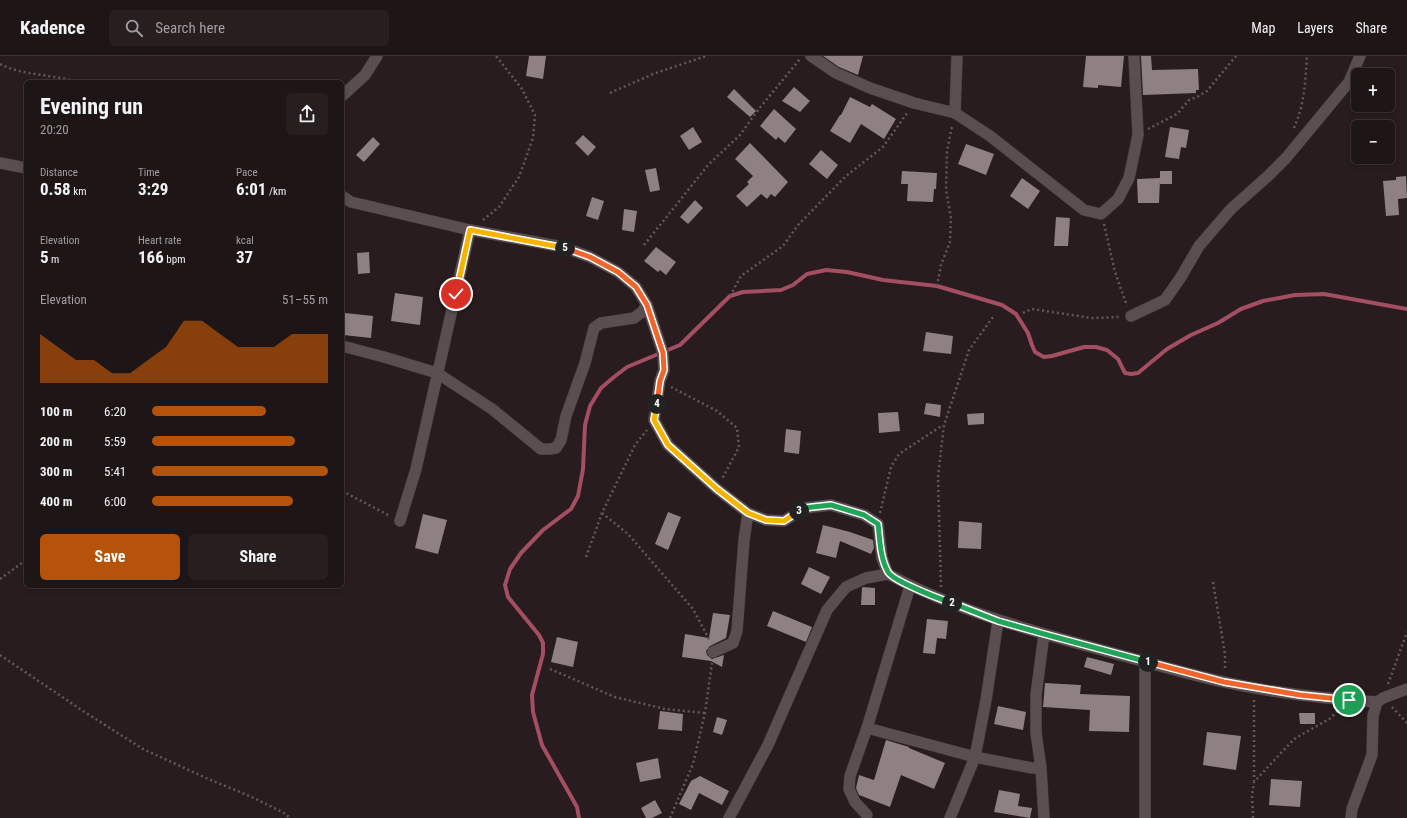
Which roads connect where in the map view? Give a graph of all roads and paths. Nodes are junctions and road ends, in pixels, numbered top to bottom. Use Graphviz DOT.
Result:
graph roads {
  1 [pos="376,56"];
  2 [pos="496,56"];
  3 [pos="706,56"];
  4 [pos="803,56"];
  5 [pos="810,56"];
  6 [pos="958,56"];
  7 [pos="1134,56"];
  8 [pos="1236,56"];
  9 [pos="1307,56"];
  10 [pos="1360,56"];
  11 [pos="0,64"];
  12 [pos="71,80"];
  13 [pos="610,93"];
  14 [pos="344,94"];
  15 [pos="914,103"];
  16 [pos="954,113"];
  17 [pos="1294,129"];
  18 [pos="1138,135"];
  19 [pos="0,162"];
  20 [pos="24,168"];
  21 [pos="344,197"];
  22 [pos="1102,214"];
  23 [pos="470,230"];
  24 [pos="644,245"];
  25 [pos="938,286"];
  26 [pos="730,296"];
  27 [pos="647,305"];
  28 [pos="1023,313"];
  29 [pos="1131,316"];
  30 [pos="993,317"];
  31 [pos="344,347"];
  32 [pos="437,373"];
  33 [pos="660,381"];
  34 [pos="654,420"];
  35 [pos="944,425"];
  36 [pos="717,489"];
  37 [pos="344,492"];
  38 [pos="602,513"];
  39 [pos="748,513"];
  40 [pos="400,521"];
  41 [pos="878,524"];
  42 [pos="586,557"];
  43 [pos="24,561"];
  44 [pos="888,574"];
  45 [pos="0,579"];
  46 [pos="1213,582"];
  47 [pos="910,586"];
  48 [pos="941,599"];
  49 [pos="998,621"];
  50 [pos="1407,632"];
  51 [pos="1044,634"];
  52 [pos="713,652"];
  53 [pos="0,655"];
  54 [pos="1146,661"];
  55 [pos="550,669"];
  56 [pos="1224,682"];
  57 [pos="1254,687"];
  58 [pos="1407,688"];
  59 [pos="1349,700"];
  60 [pos="1380,700"];
  61 [pos="705,713"];
  62 [pos="1407,723"];
  63 [pos="867,728"];
  64 [pos="975,757"];
  65 [pos="1041,768"];
  66 [pos="1254,782"];
  67 [pos="867,815"];
  68 [pos="290,818"];
  69 [pos="670,818"];
  70 [pos="729,818"];
  71 [pos="950,818"];
  72 [pos="1044,818"];
  73 [pos="1145,818"];
  74 [pos="1253,818"];
  75 [pos="1351,818"];
  1 -- 14 [label="street"];
  2 -- 23 [label="path"];
  3 -- 13 [label="path"];
  4 -- 24 [label="path"];
  5 -- 15 [label="street"];
  6 -- 16 [label="street"];
  7 -- 18 [label="street"];
  8 -- 18 [label="path"];
  9 -- 17 [label="path"];
  10 -- 29 [label="street"];
  11 -- 12 [label="path"];
  15 -- 16 [label="street"];
  15 -- 26 [label="path"];
  16 -- 22 [label="street"];
  16 -- 25 [label="path"];
  18 -- 22 [label="street"];
  19 -- 20 [label="street"];
  21 -- 23 [label="street"];
  22 -- 29 [label="path"];
  23 -- 27 [label="street"];
  23 -- 32 [label="street"];
  27 -- 32 [label="street"];
  27 -- 33 [label="street"];
  28 -- 29 [label="path"];
  30 -- 35 [label="path"];
  31 -- 32 [label="street"];
  32 -- 40 [label="street"];
  33 -- 34 [label="street"];
  33 -- 36 [label="path"];
  34 -- 36 [label="street"];
  34 -- 38 [label="path"];
  35 -- 41 [label="path"];
  35 -- 48 [label="path"];
  36 -- 39 [label="street"];
  37 -- 40 [label="path"];
  38 -- 42 [label="path"];
  38 -- 52 [label="path"];
  39 -- 41 [label="street"];
  39 -- 52 [label="street"];
  41 -- 44 [label="street"];
  43 -- 45 [label="path"];
  44 -- 47 [label="street"];
  44 -- 70 [label="street"];
  46 -- 56 [label="path"];
  47 -- 48 [label="street"];
  47 -- 63 [label="street"];
  48 -- 49 [label="street"];
  49 -- 51 [label="street"];
  49 -- 64 [label="street"];
  50 -- 60 [label="path"];
  51 -- 54 [label="street"];
  51 -- 65 [label="street"];
  52 -- 61 [label="path"];
  53 -- 68 [label="path"];
  54 -- 56 [label="street"];
  54 -- 73 [label="street"];
  55 -- 61 [label="path"];
  56 -- 57 [label="street"];
  57 -- 59 [label="street"];
  57 -- 66 [label="path"];
  58 -- 60 [label="street"];
  59 -- 60 [label="street"];
  59 -- 66 [label="path"];
  60 -- 62 [label="path"];
  60 -- 75 [label="street"];
  61 -- 69 [label="path"];
  63 -- 64 [label="street"];
  63 -- 67 [label="street"];
  64 -- 65 [label="street"];
  64 -- 71 [label="street"];
  65 -- 72 [label="street"];
  66 -- 74 [label="path"];
}
